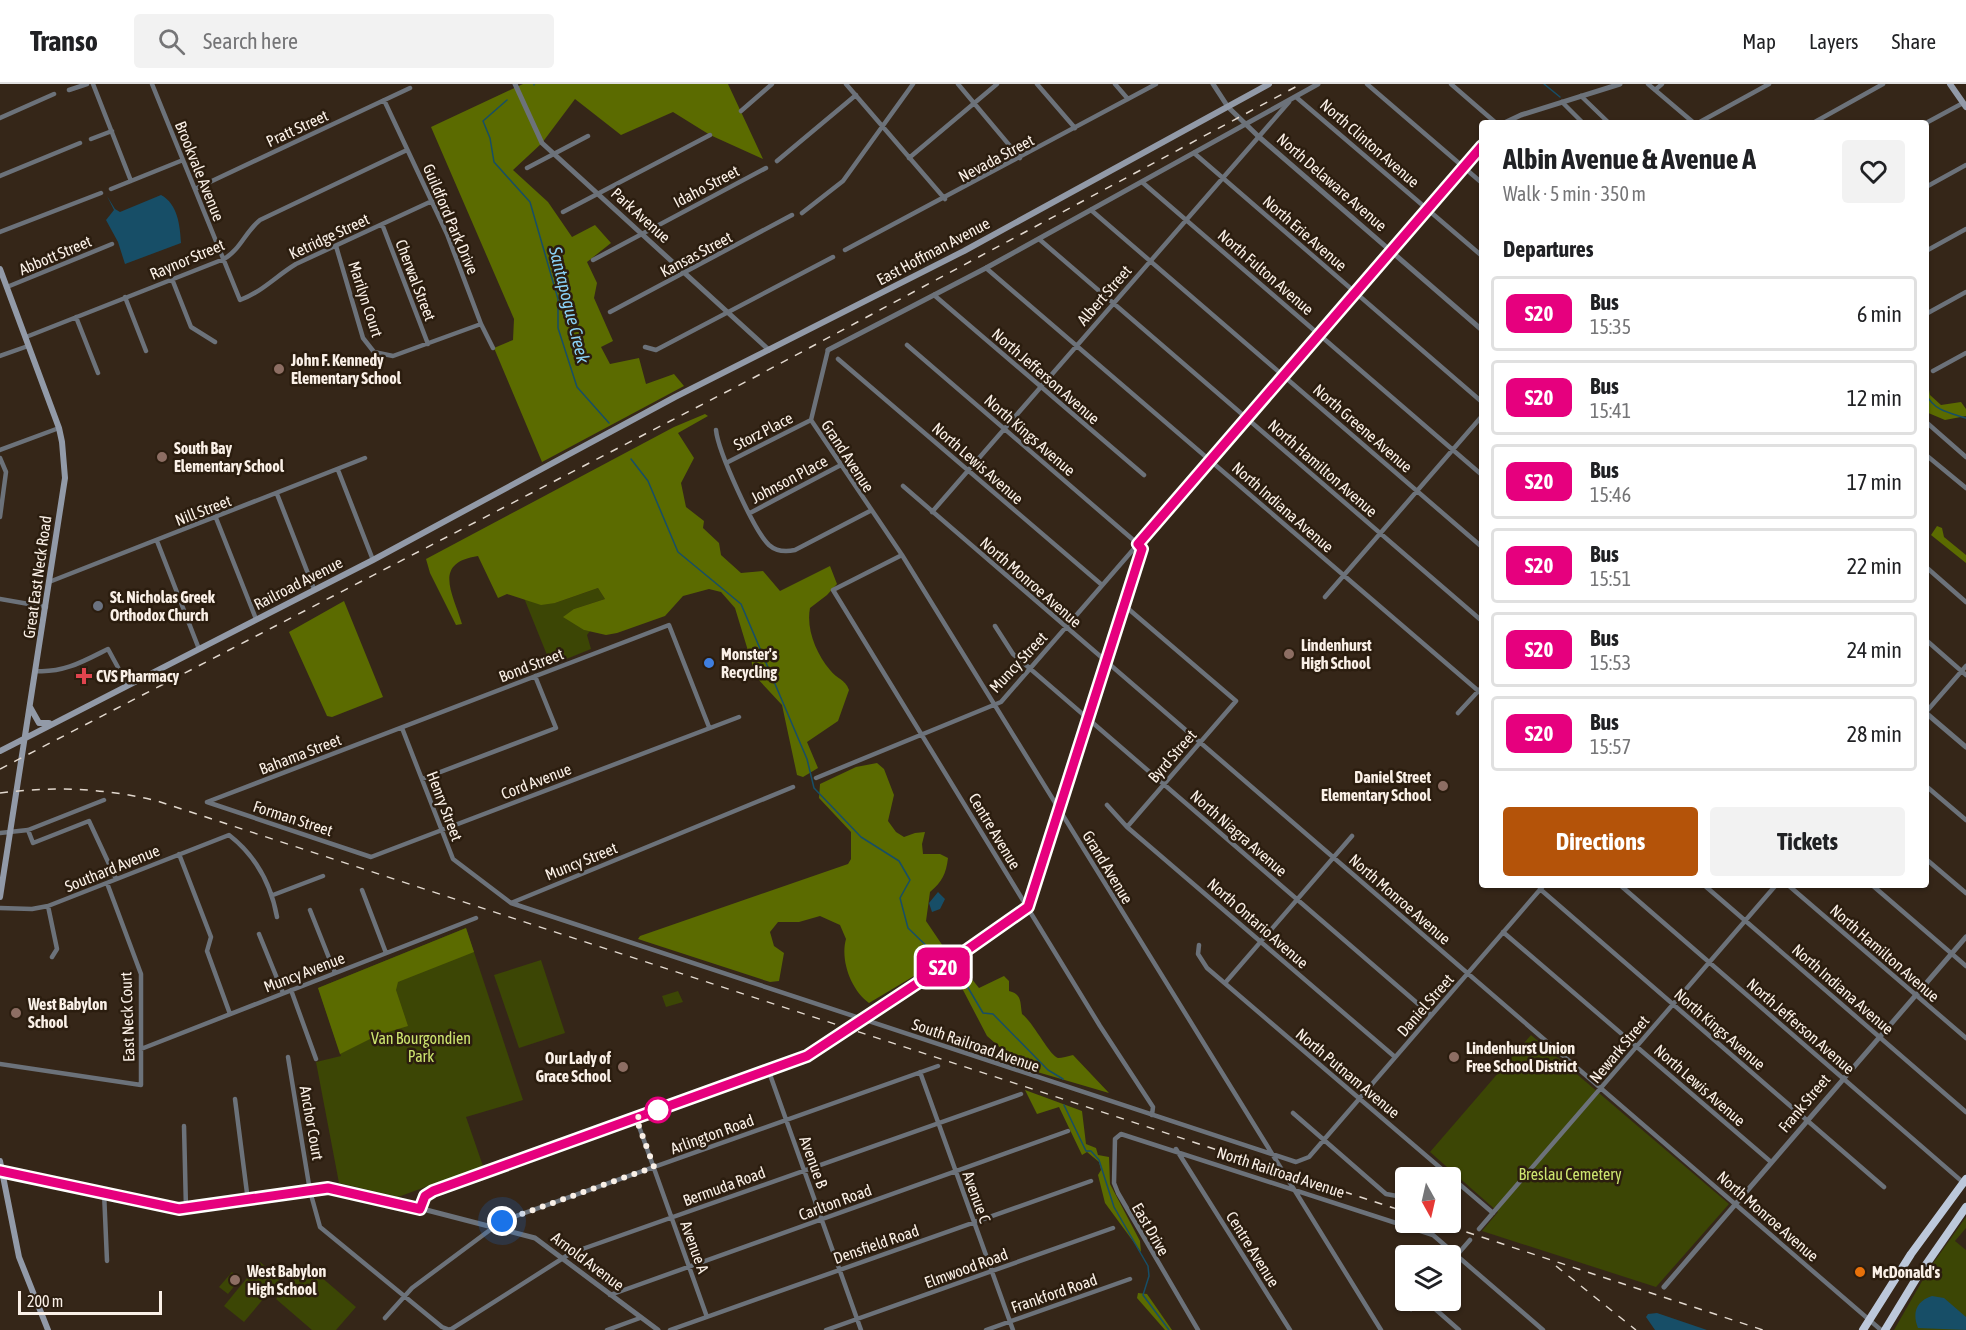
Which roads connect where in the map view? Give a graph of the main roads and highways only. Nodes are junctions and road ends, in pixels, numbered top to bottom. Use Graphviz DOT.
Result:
graph roads {
  1 [pos="1269,84"];
  2 [pos="1950,84"];
  3 [pos="1965,105"];
  4 [pos="0,269"];
  5 [pos="605,434"];
  6 [pos="30,706"];
  7 [pos="59,720"];
  8 [pos="25,738"];
  9 [pos="0,752"];
  10 [pos="0,897"];
  11 [pos="0,1161"];
  12 [pos="1,1171"];
  13 [pos="1965,1182"];
  14 [pos="1966,1207"];
  15 [pos="48,1330"];
  16 [pos="1863,1330"];
  17 [pos="1883,1330"];
  1 -- 5 [label="main road, East Hoffman Avenue"];
  2 -- 3 [label="main road"];
  4 -- 6 [label="main road, Great East Neck Road"];
  5 -- 7 [label="main road, Railroad Avenue"];
  6 -- 7 [label="main road"];
  6 -- 8 [label="main road, Great East Neck Road"];
  7 -- 8 [label="main road, Railroad Avenue"];
  8 -- 9 [label="main road, Railroad Avenue"];
  8 -- 10 [label="main road, Great East Neck Road"];
  11 -- 12 [label="main road"];
  12 -- 15 [label="main road"];
  13 -- 16 [label="highway"];
  14 -- 17 [label="highway"];
}
